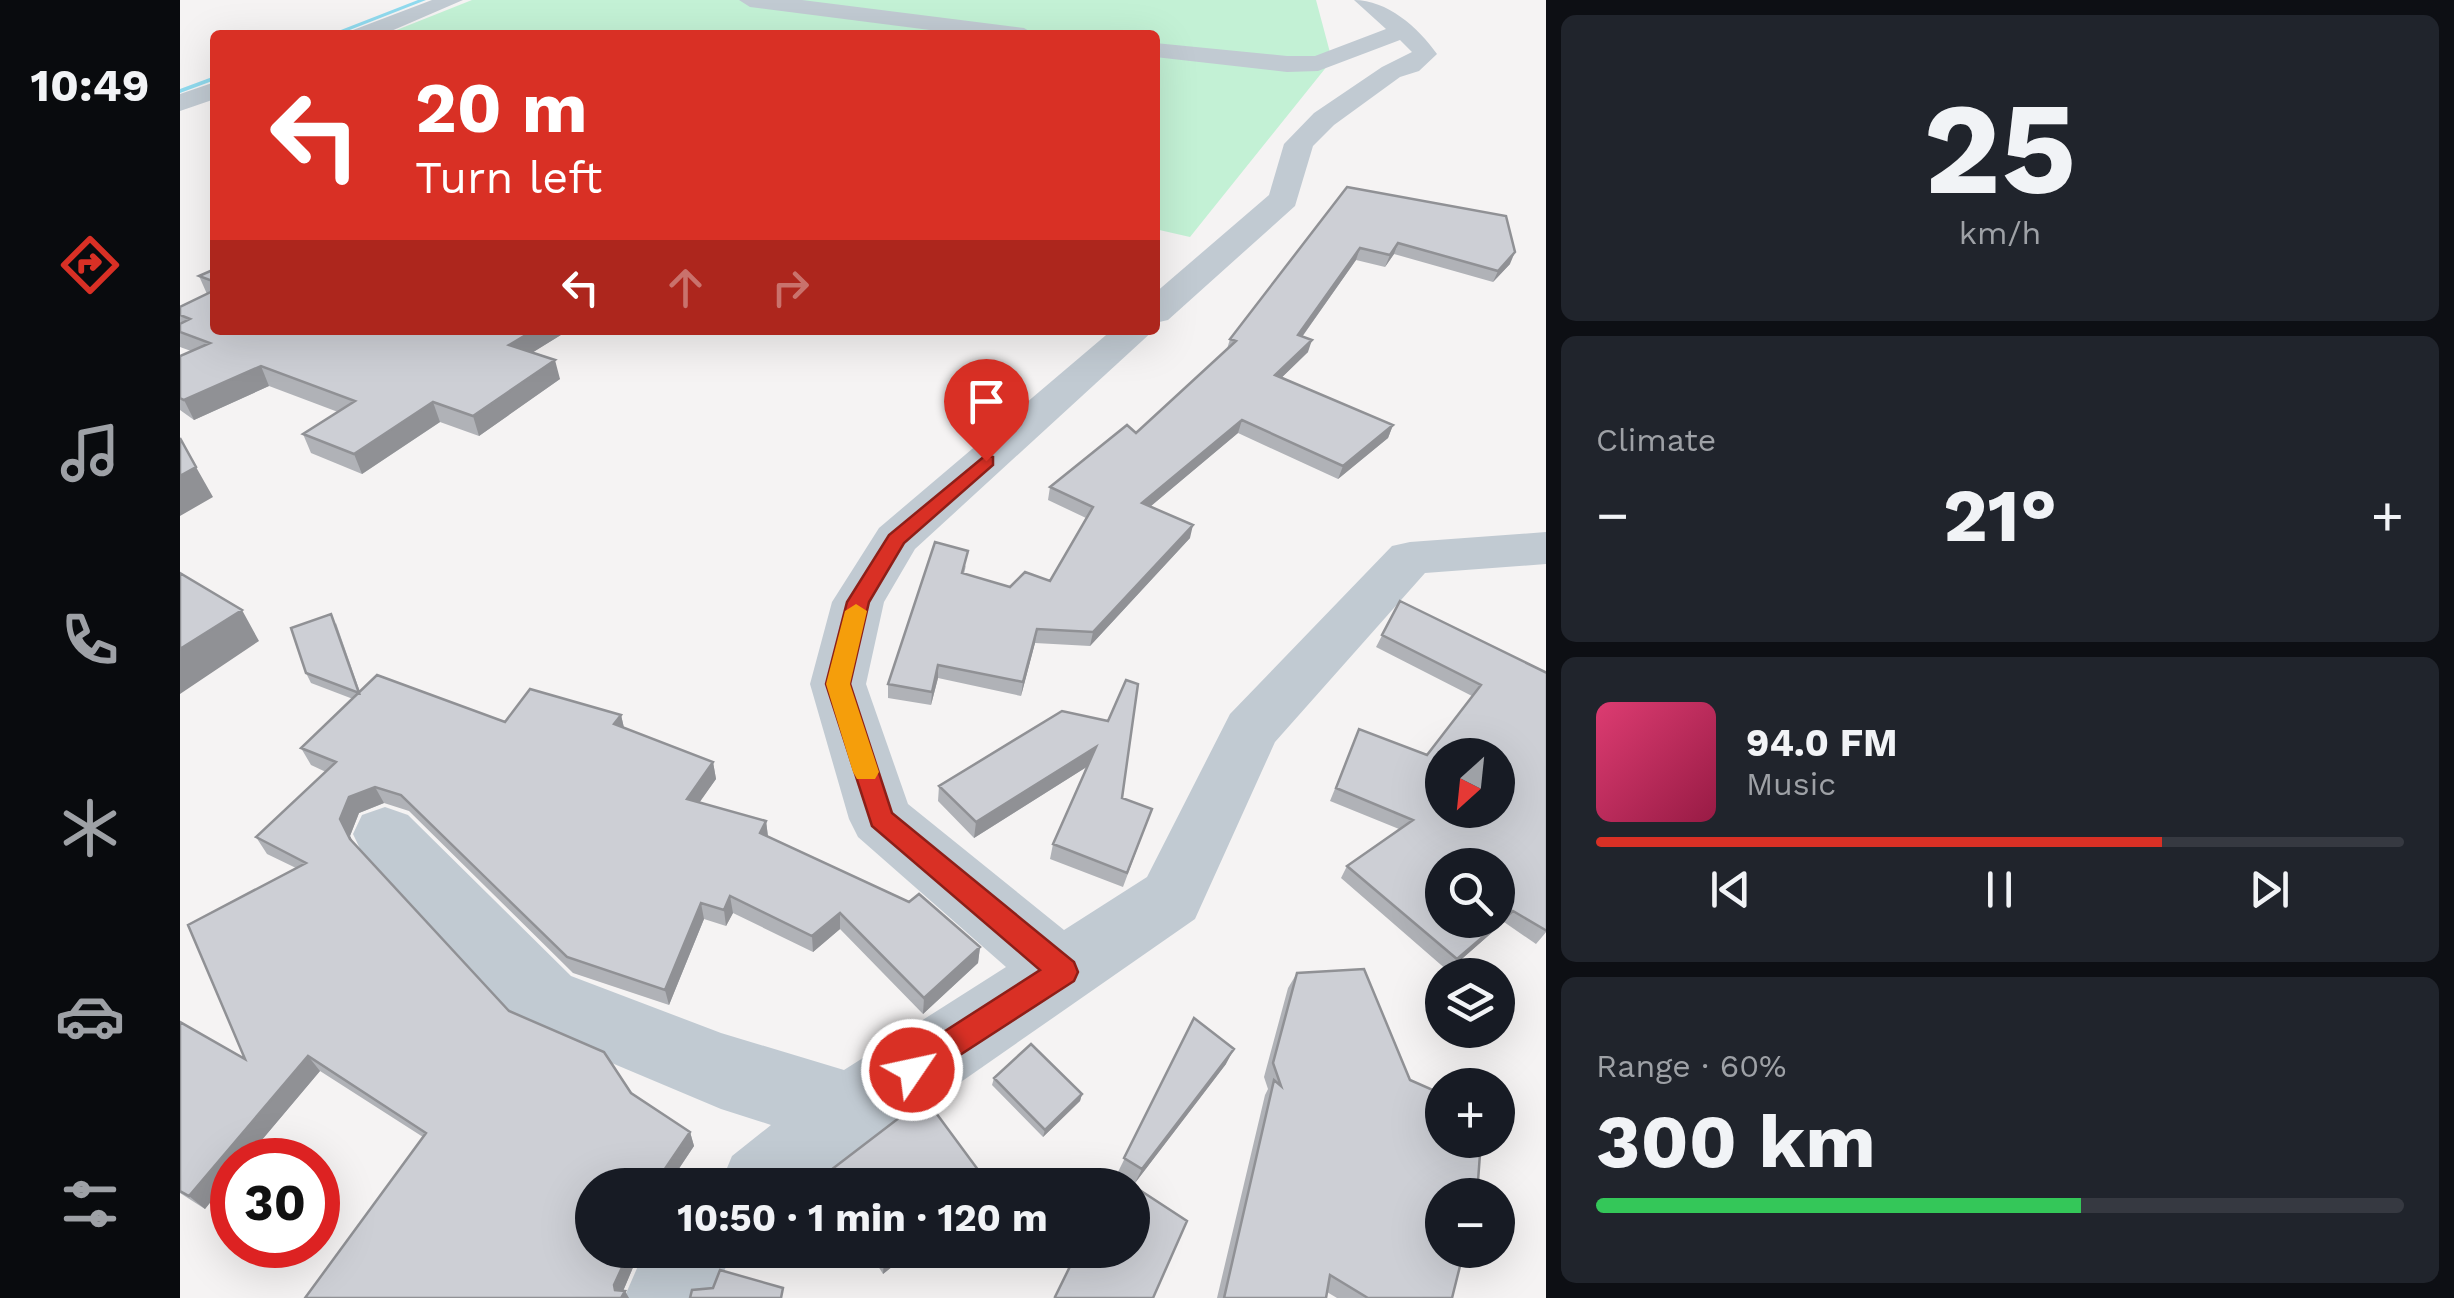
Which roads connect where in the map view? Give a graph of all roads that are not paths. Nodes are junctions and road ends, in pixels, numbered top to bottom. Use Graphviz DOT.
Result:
graph roads {
  1 [pos="452,0"];
  2 [pos="750,0"];
  3 [pos="1366,0"];
  4 [pos="374,30"];
  5 [pos="985,30"];
  6 [pos="1400,32"];
  7 [pos="1160,51"];
  8 [pos="210,92"];
  9 [pos="180,103"];
  10 [pos="1160,308"];
  11 [pos="1129,335"];
  12 [pos="1546,548"];
  13 [pos="385,834"];
  14 [pos="1064,972"];
  15 [pos="851,1111"];
  16 [pos="782,1168"];
  17 [pos="682,1268"];
  18 [pos="668,1298"];
  1 -- 4 [label="street"];
  2 -- 5 [label="street"];
  3 -- 6 [label="street"];
  6 -- 7 [label="street"];
  6 -- 10 [label="street"];
  8 -- 9 [label="street"];
  11 -- 14 [label="street"];
  12 -- 14 [label="street"];
  13 -- 15 [label="street"];
  14 -- 15 [label="street"];
  15 -- 16 [label="street"];
  17 -- 18 [label="street"];
}
